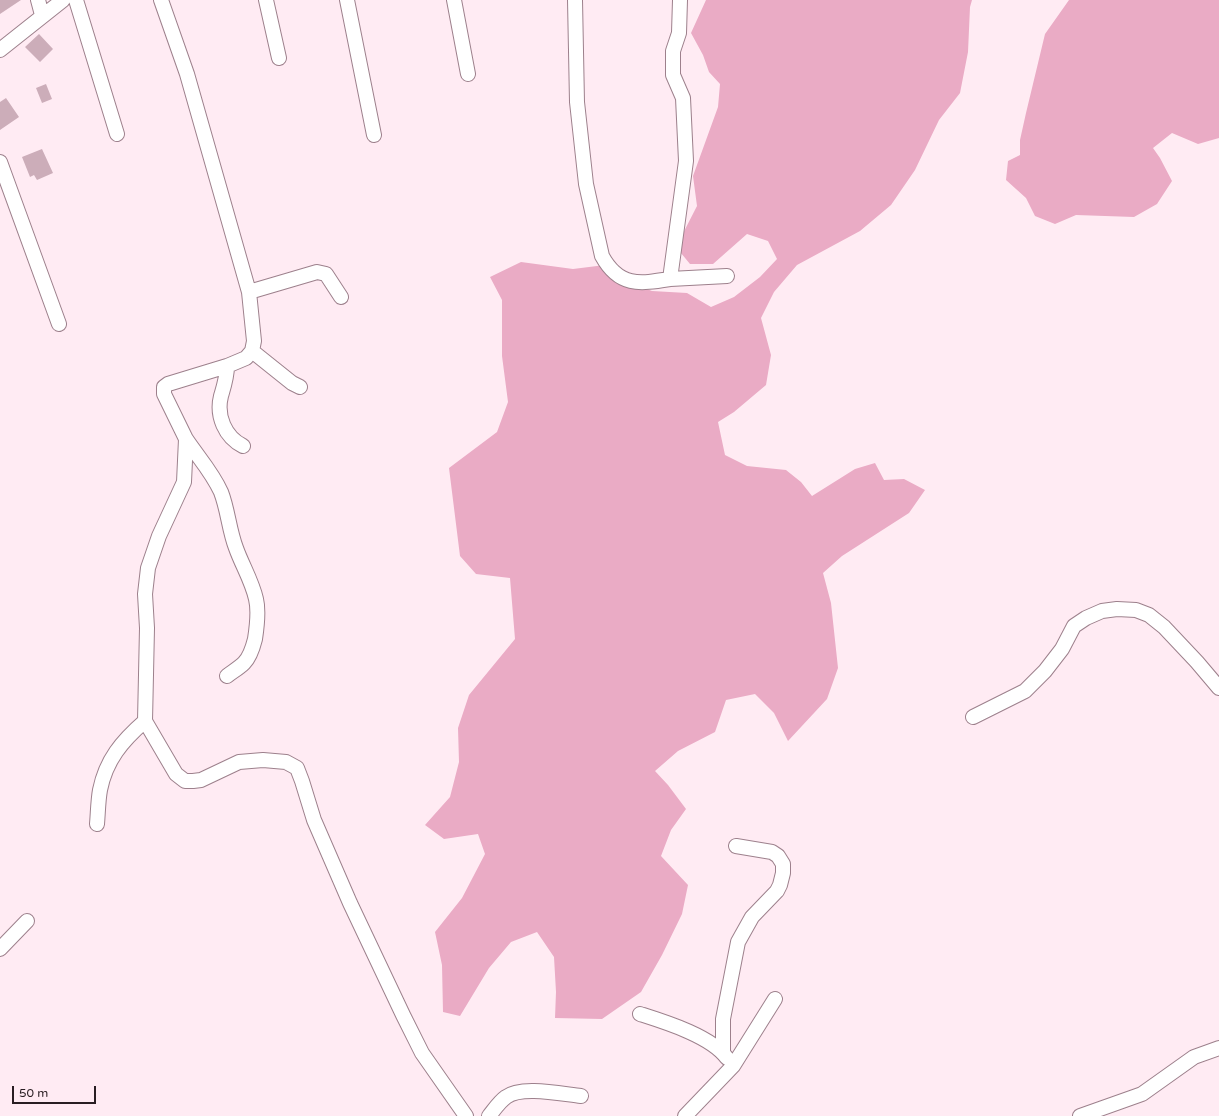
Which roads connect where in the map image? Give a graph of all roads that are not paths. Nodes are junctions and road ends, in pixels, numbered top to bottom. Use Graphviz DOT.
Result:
graph roads {
  1 [pos="38,0"];
  2 [pos="63,0"];
  3 [pos="76,0"];
  4 [pos="161,0"];
  5 [pos="266,0"];
  6 [pos="347,0"];
  7 [pos="454,0"];
  8 [pos="575,0"];
  9 [pos="680,0"];
  10 [pos="42,15"];
  11 [pos="0,50"];
  12 [pos="280,58"];
  13 [pos="468,74"];
  14 [pos="117,134"];
  15 [pos="374,135"];
  16 [pos="0,162"];
  17 [pos="727,276"];
  18 [pos="670,279"];
  19 [pos="249,292"];
  20 [pos="341,297"];
  21 [pos="59,324"];
  22 [pos="252,351"];
  23 [pos="227,366"];
  24 [pos="300,387"];
  25 [pos="186,439"];
  26 [pos="243,446"];
  27 [pos="227,676"];
  28 [pos="1219,688"];
  29 [pos="973,717"];
  30 [pos="145,721"];
  31 [pos="97,824"];
  32 [pos="736,846"];
  33 [pos="26,921"];
  34 [pos="0,949"];
  35 [pos="775,999"];
  36 [pos="640,1014"];
  37 [pos="1219,1048"];
  38 [pos="723,1053"];
  39 [pos="733,1066"];
  40 [pos="581,1096"];
  41 [pos="466,1116"];
  42 [pos="489,1116"];
  43 [pos="685,1116"];
  44 [pos="1080,1116"];
  1 -- 10 [label="street"];
  2 -- 10 [label="street"];
  3 -- 14 [label="street"];
  4 -- 19 [label="street"];
  5 -- 12 [label="street"];
  6 -- 15 [label="street"];
  7 -- 13 [label="street"];
  8 -- 18 [label="street"];
  9 -- 18 [label="street"];
  10 -- 11 [label="street"];
  16 -- 21 [label="street"];
  17 -- 18 [label="street"];
  19 -- 20 [label="street"];
  19 -- 22 [label="street"];
  22 -- 23 [label="street"];
  22 -- 24 [label="street"];
  23 -- 25 [label="street"];
  23 -- 26 [label="street"];
  25 -- 27 [label="street"];
  25 -- 30 [label="street"];
  28 -- 29 [label="street"];
  30 -- 31 [label="street"];
  30 -- 41 [label="street"];
  32 -- 38 [label="street"];
  33 -- 34 [label="street"];
  35 -- 39 [label="street"];
  36 -- 38 [label="street"];
  37 -- 44 [label="street"];
  38 -- 39 [label="street"];
  39 -- 43 [label="street"];
  40 -- 42 [label="street"];
}
